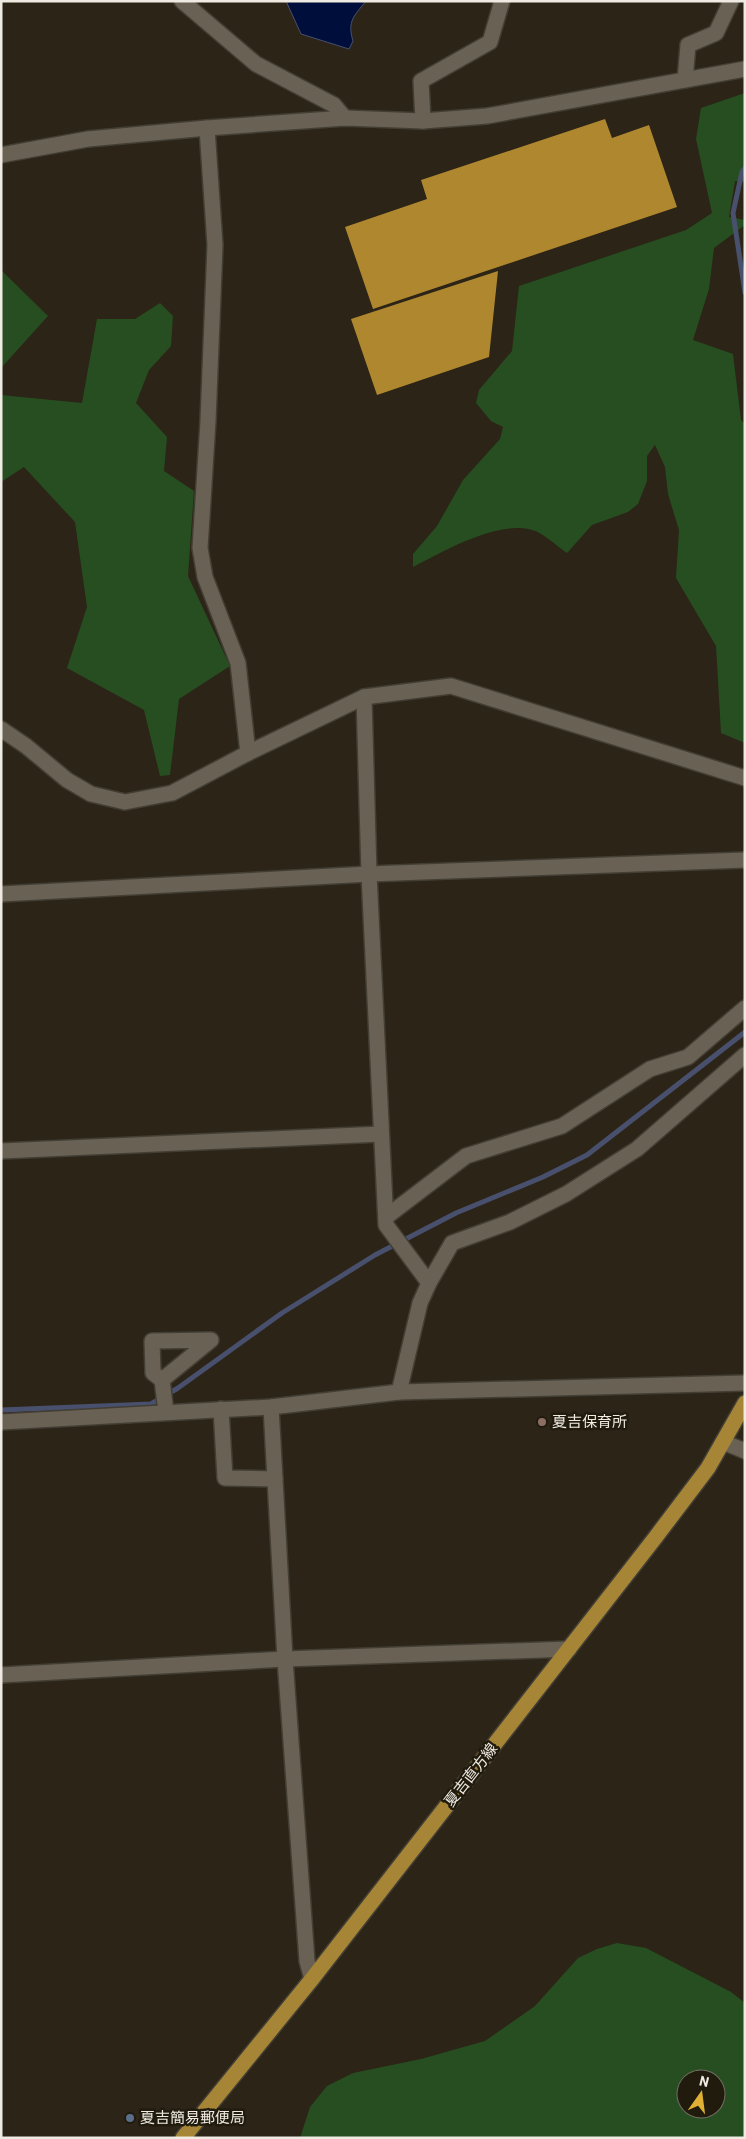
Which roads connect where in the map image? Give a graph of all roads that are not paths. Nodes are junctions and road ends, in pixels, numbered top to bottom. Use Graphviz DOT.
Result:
graph roads {
  1 [pos="182,1"];
  2 [pos="502,1"];
  3 [pos="730,1"];
  4 [pos="745,69"];
  5 [pos="685,80"];
  6 [pos="346,118"];
  7 [pos="423,120"];
  8 [pos="207,128"];
  9 [pos="1,155"];
  10 [pos="364,696"];
  11 [pos="1,729"];
  12 [pos="248,753"];
  13 [pos="745,778"];
  14 [pos="745,860"];
  15 [pos="369,874"];
  16 [pos="1,894"];
  17 [pos="745,1008"];
  18 [pos="745,1055"];
  19 [pos="381,1134"];
  20 [pos="1,1151"];
  21 [pos="386,1218"];
  22 [pos="429,1282"];
  23 [pos="162,1380"];
  24 [pos="745,1383"];
  25 [pos="399,1392"];
  26 [pos="745,1403"];
  27 [pos="271,1407"];
  28 [pos="221,1409"];
  29 [pos="166,1412"];
  30 [pos="1,1422"];
  31 [pos="723,1442"];
  32 [pos="745,1450"];
  33 [pos="275,1479"];
  34 [pos="569,1649"];
  35 [pos="285,1659"];
  36 [pos="1,1674"];
  37 [pos="312,1979"];
  38 [pos="183,2138"];
  1 -- 6 [label="street"];
  2 -- 7 [label="street"];
  3 -- 5 [label="street"];
  4 -- 5 [label="street"];
  5 -- 7 [label="street"];
  6 -- 7 [label="street"];
  6 -- 8 [label="street"];
  8 -- 9 [label="street"];
  8 -- 12 [label="street"];
  10 -- 12 [label="street"];
  10 -- 13 [label="street"];
  10 -- 15 [label="street"];
  11 -- 12 [label="street"];
  14 -- 15 [label="street"];
  15 -- 16 [label="street"];
  15 -- 19 [label="street"];
  17 -- 21 [label="street"];
  18 -- 22 [label="street"];
  19 -- 20 [label="street"];
  19 -- 21 [label="street"];
  21 -- 22 [label="street"];
  22 -- 25 [label="street"];
  23 -- 29 [label="street"];
  24 -- 25 [label="street"];
  25 -- 27 [label="street"];
  26 -- 31 [label="main road, 夏吉直方線"];
  27 -- 28 [label="street"];
  27 -- 33 [label="street"];
  28 -- 29 [label="street"];
  28 -- 33 [label="street"];
  29 -- 30 [label="street"];
  31 -- 32 [label="street"];
  31 -- 34 [label="main road, 夏吉直方線"];
  33 -- 35 [label="street"];
  34 -- 35 [label="street"];
  34 -- 37 [label="main road, 夏吉直方線"];
  35 -- 36 [label="street"];
  35 -- 37 [label="street"];
  37 -- 38 [label="main road, 夏吉直方線"];
}
